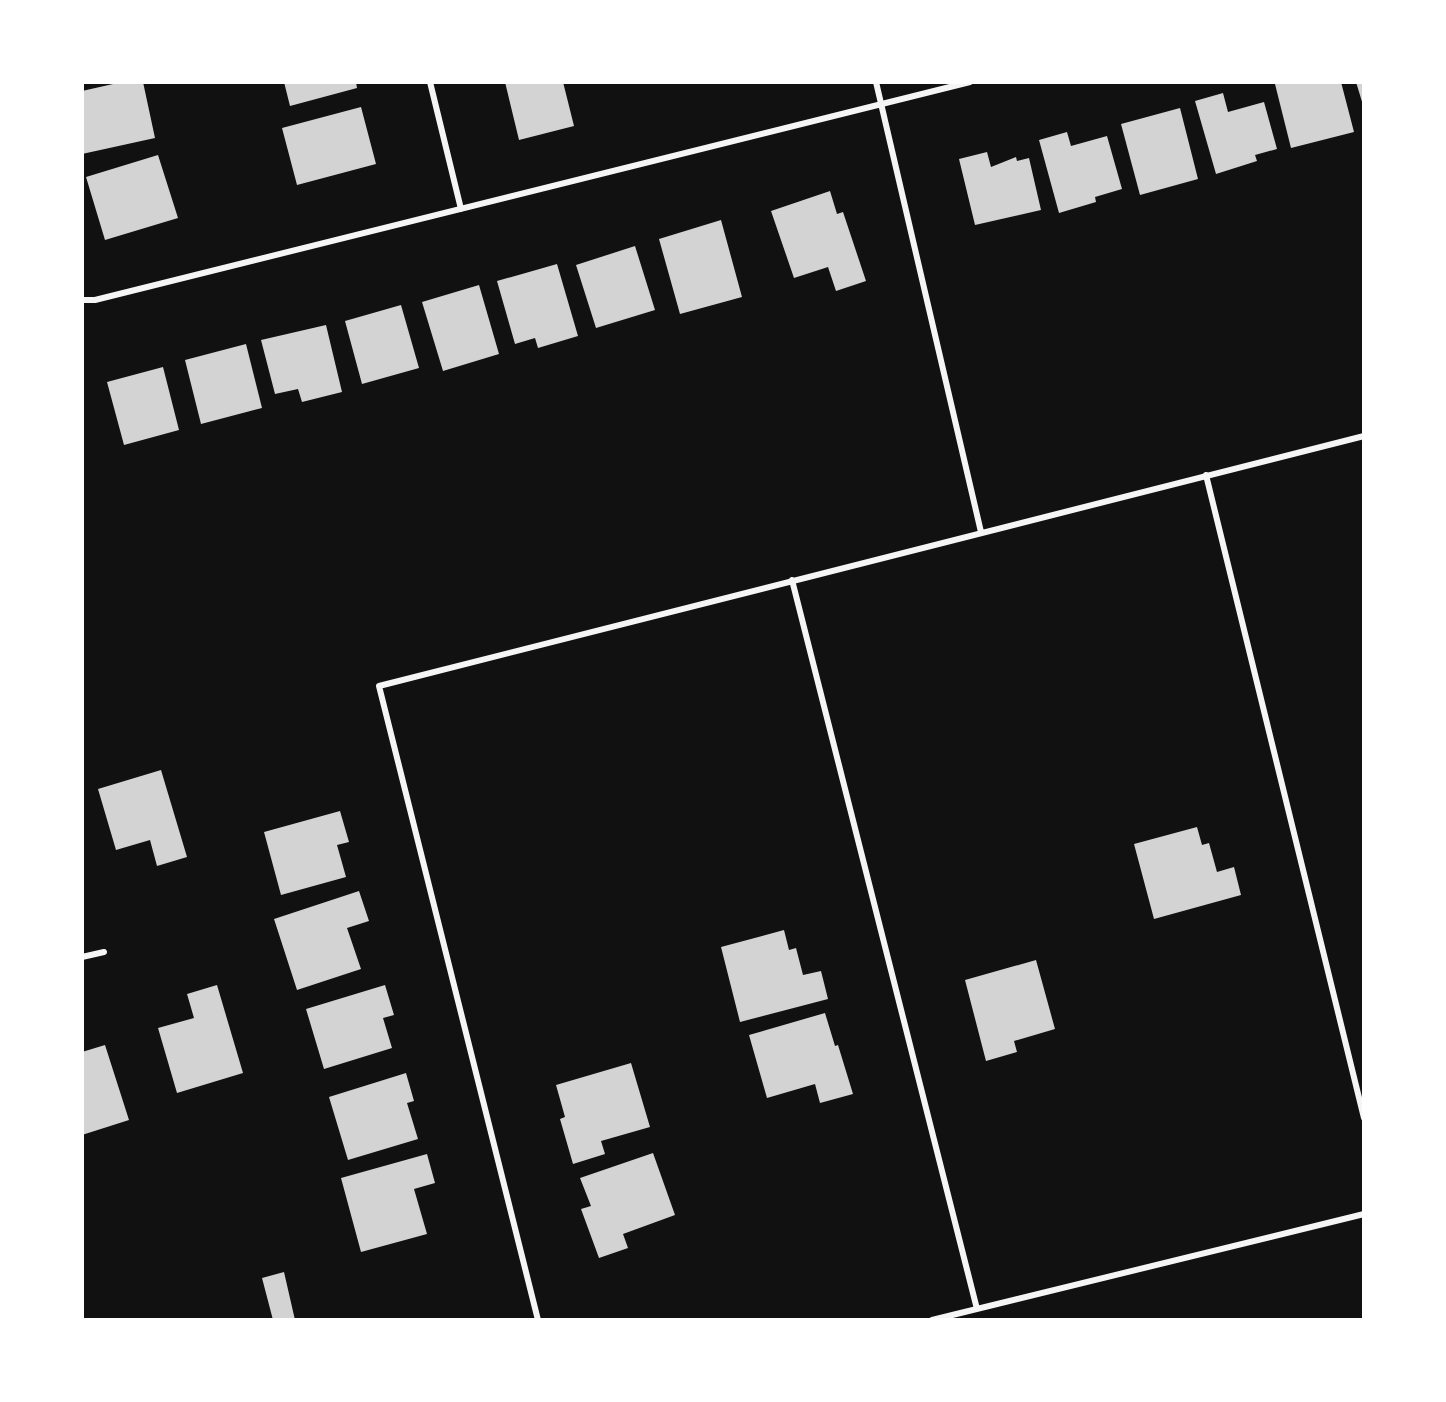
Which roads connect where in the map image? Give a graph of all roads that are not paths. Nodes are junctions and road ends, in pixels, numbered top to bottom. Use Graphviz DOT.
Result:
graph roads {
  1 [pos="430,82"];
  2 [pos="876,82"];
  3 [pos="970,82"];
  4 [pos="882,105"];
  5 [pos="461,209"];
  6 [pos="82,300"];
  7 [pos="1364,436"];
  8 [pos="1206,475"];
  9 [pos="981,532"];
  10 [pos="792,580"];
  11 [pos="104,952"];
  12 [pos="82,957"];
  13 [pos="1364,1118"];
  14 [pos="1364,1214"];
  15 [pos="977,1308"];
  16 [pos="538,1320"];
  17 [pos="932,1320"];
  1 -- 5 [label="street"];
  2 -- 4 [label="street"];
  3 -- 4 [label="street"];
  4 -- 5 [label="street"];
  4 -- 9 [label="street"];
  5 -- 6 [label="street"];
  7 -- 8 [label="street"];
  8 -- 9 [label="street"];
  8 -- 13 [label="street"];
  9 -- 10 [label="street"];
  10 -- 15 [label="street"];
  10 -- 16 [label="street"];
  11 -- 12 [label="street"];
  14 -- 15 [label="street"];
  15 -- 17 [label="street"];
}
